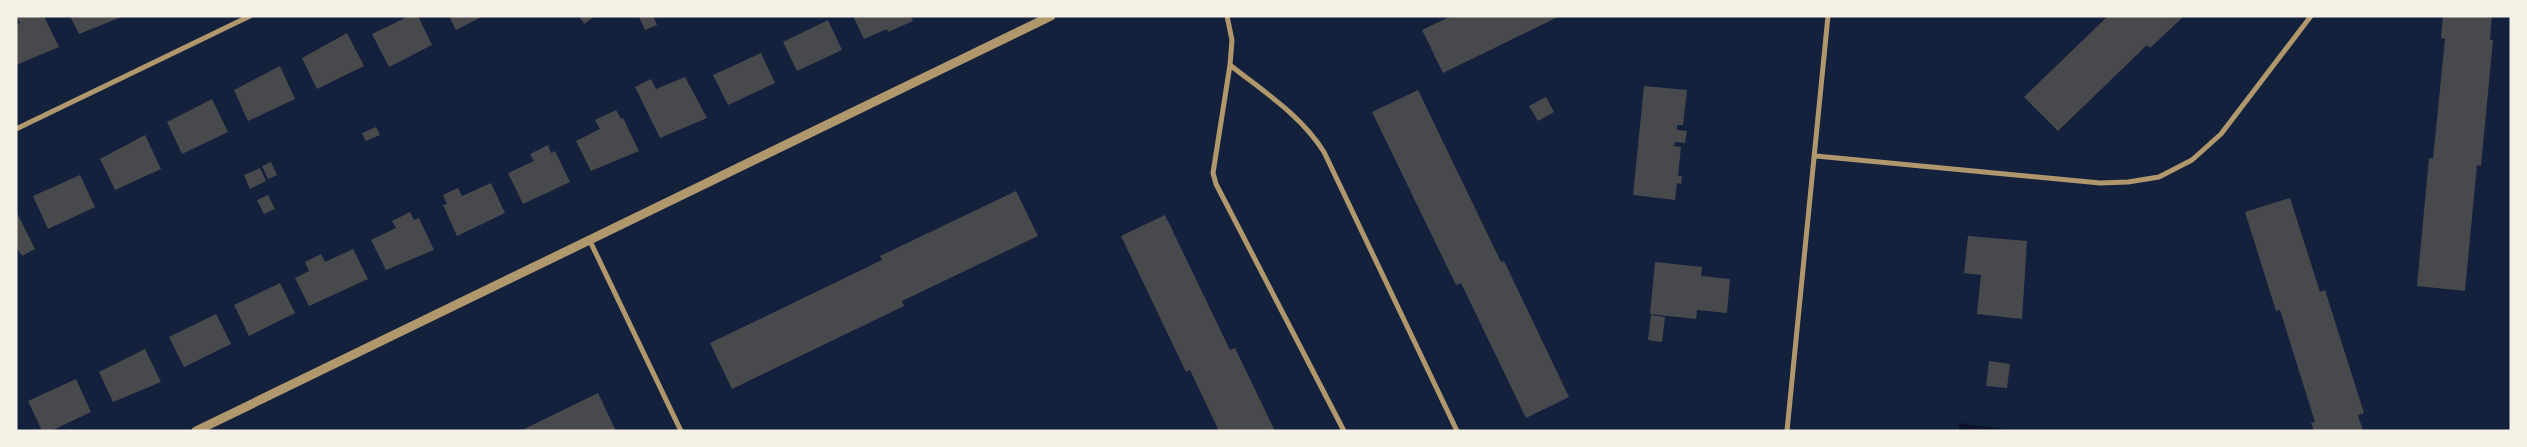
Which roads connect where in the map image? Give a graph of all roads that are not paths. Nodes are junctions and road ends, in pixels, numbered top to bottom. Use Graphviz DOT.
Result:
graph roads {
  1 [pos="250,16"];
  2 [pos="1052,16"];
  3 [pos="1227,16"];
  4 [pos="1828,16"];
  5 [pos="2311,16"];
  6 [pos="1230,66"];
  7 [pos="16,129"];
  8 [pos="1816,156"];
  9 [pos="588,239"];
  10 [pos="200,430"];
  11 [pos="681,431"];
  12 [pos="1344,431"];
  13 [pos="1457,431"];
  14 [pos="1786,431"];
  1 -- 7 [label="street"];
  2 -- 9 [label="street"];
  3 -- 6 [label="street"];
  4 -- 8 [label="street"];
  5 -- 8 [label="street"];
  6 -- 12 [label="street"];
  6 -- 13 [label="street"];
  8 -- 14 [label="street"];
  9 -- 10 [label="street"];
  9 -- 11 [label="street"];
}
